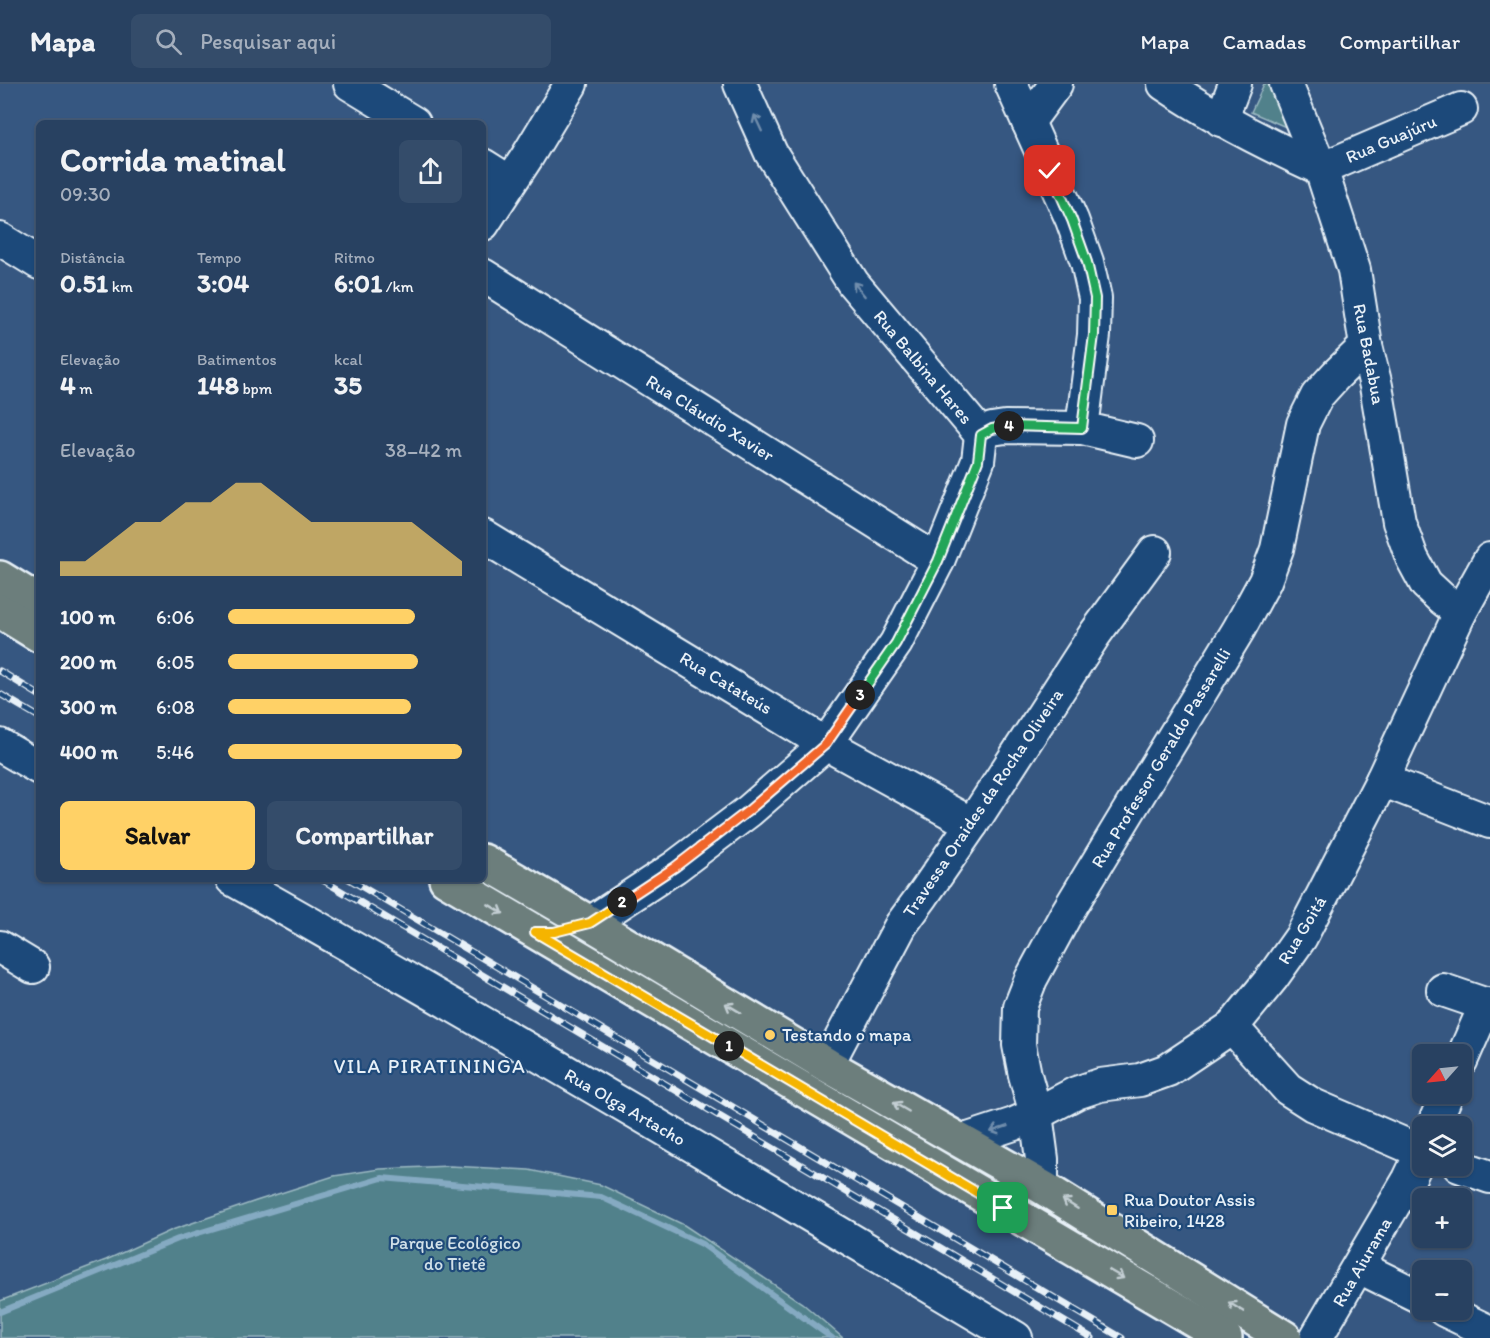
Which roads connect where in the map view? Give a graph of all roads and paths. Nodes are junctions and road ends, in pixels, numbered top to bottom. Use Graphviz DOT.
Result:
graph roads {
  1 [pos="350,84"];
  2 [pos="571,84"];
  3 [pos="740,84"];
  4 [pos="1011,84"];
  5 [pos="1056,84"];
  6 [pos="1164,84"];
  7 [pos="1235,84"];
  8 [pos="1286,84"];
  9 [pos="1461,109"];
  10 [pos="409,120"];
  11 [pos="1221,120"];
  12 [pos="1028,122"];
  13 [pos="486,167"];
  14 [pos="1321,169"];
  15 [pos="510,182"];
  16 [pos="486,220"];
  17 [pos="0,239"];
  18 [pos="36,261"];
  19 [pos="486,277"];
  20 [pos="1366,346"];
  21 [pos="1082,428"];
  22 [pos="981,435"];
  23 [pos="1137,441"];
  24 [pos="486,538"];
  25 [pos="1155,552"];
  26 [pos="1490,559"];
  27 [pos="938,561"];
  28 [pos="0,578"];
  29 [pos="36,600"];
  30 [pos="1480,604"];
  31 [pos="0,611"];
  32 [pos="36,633"];
  33 [pos="826,744"];
  34 [pos="0,745"];
  35 [pos="36,766"];
  36 [pos="1382,780"];
  37 [pos="1490,822"];
  38 [pos="972,824"];
  39 [pos="486,863"];
  40 [pos="237,882"];
  41 [pos="451,882"];
  42 [pos="590,923"];
  43 [pos="535,932"];
  44 [pos="0,946"];
  45 [pos="33,967"];
  46 [pos="1443,990"];
  47 [pos="1488,1005"];
  48 [pos="1232,1027"];
  49 [pos="1469,1044"];
  50 [pos="827,1065"];
  51 [pos="1036,1114"];
  52 [pos="962,1141"];
  53 [pos="1412,1148"];
  54 [pos="1472,1171"];
  55 [pos="1412,1174"];
  56 [pos="1490,1177"];
  57 [pos="1042,1186"];
  58 [pos="1359,1267"];
  59 [pos="1412,1293"];
  60 [pos="1465,1320"];
  61 [pos="1490,1332"];
  62 [pos="1016,1338"];
  63 [pos="1225,1338"];
  64 [pos="1285,1338"];
  65 [pos="1316,1338"];
  1 -- 10 [label="street"];
  2 -- 15 [label="street"];
  22 -- 3 [label="street, Rua Balbina Hares, one-way"];
  4 -- 12 [label="street"];
  5 -- 12 [label="street"];
  6 -- 11 [label="street"];
  7 -- 11 [label="street"];
  8 -- 14 [label="street, Rua Badabua"];
  9 -- 14 [label="street, Rua Guajúru"];
  11 -- 14 [label="street"];
  12 -- 21 [label="street"];
  13 -- 15 [label="street"];
  14 -- 20 [label="street, Rua Badabua"];
  15 -- 16 [label="street"];
  17 -- 18 [label="street"];
  19 -- 27 [label="street, Rua Cláudio Xavier"];
  20 -- 30 [label="street, Rua Badabua"];
  20 -- 51 [label="street, Rua Professor Geraldo Passarelli"];
  21 -- 22 [label="street"];
  21 -- 23 [label="street"];
  22 -- 27 [label="street, Rua Balbina Hares"];
  24 -- 33 [label="street, Rua Catateús"];
  25 -- 38 [label="street, Travessa Oraides da Rocha Oliveira"];
  26 -- 30 [label="street, Rua Goitá"];
  27 -- 33 [label="street, Rua Balbina Hares"];
  28 -- 29 [label="main road"];
  30 -- 36 [label="street, Rua Goitá"];
  31 -- 32 [label="main road"];
  33 -- 38 [label="street, Rua Catateús"];
  33 -- 42 [label="street, Rua Balbina Hares"];
  34 -- 35 [label="street"];
  36 -- 37 [label="street"];
  36 -- 48 [label="street, Rua Goitá"];
  38 -- 50 [label="street, Travessa Oraides da Rocha Oliveira"];
  39 -- 42 [label="main road"];
  40 -- 62 [label="street, Rua Olga Artacho"];
  41 -- 43 [label="main road, one-way"];
  42 -- 43 [label="main road"];
  50 -- 42 [label="main road, one-way"];
  43 -- 63 [label="main road, one-way"];
  44 -- 45 [label="street"];
  46 -- 47 [label="street"];
  47 -- 49 [label="street"];
  48 -- 51 [label="street, Rua Goitá"];
  48 -- 53 [label="street"];
  52 -- 50 [label="main road, one-way"];
  51 -- 52 [label="street, Rua Goitá, one-way"];
  51 -- 57 [label="street, Rua Professor Geraldo Passarelli"];
  52 -- 57 [label="main road"];
  54 -- 56 [label="street"];
  55 -- 58 [label="street, Rua Aiurama"];
  64 -- 57 [label="main road, one-way"];
  58 -- 59 [label="street"];
  58 -- 65 [label="street, Rua Aiurama"];
  60 -- 61 [label="street"];
}
